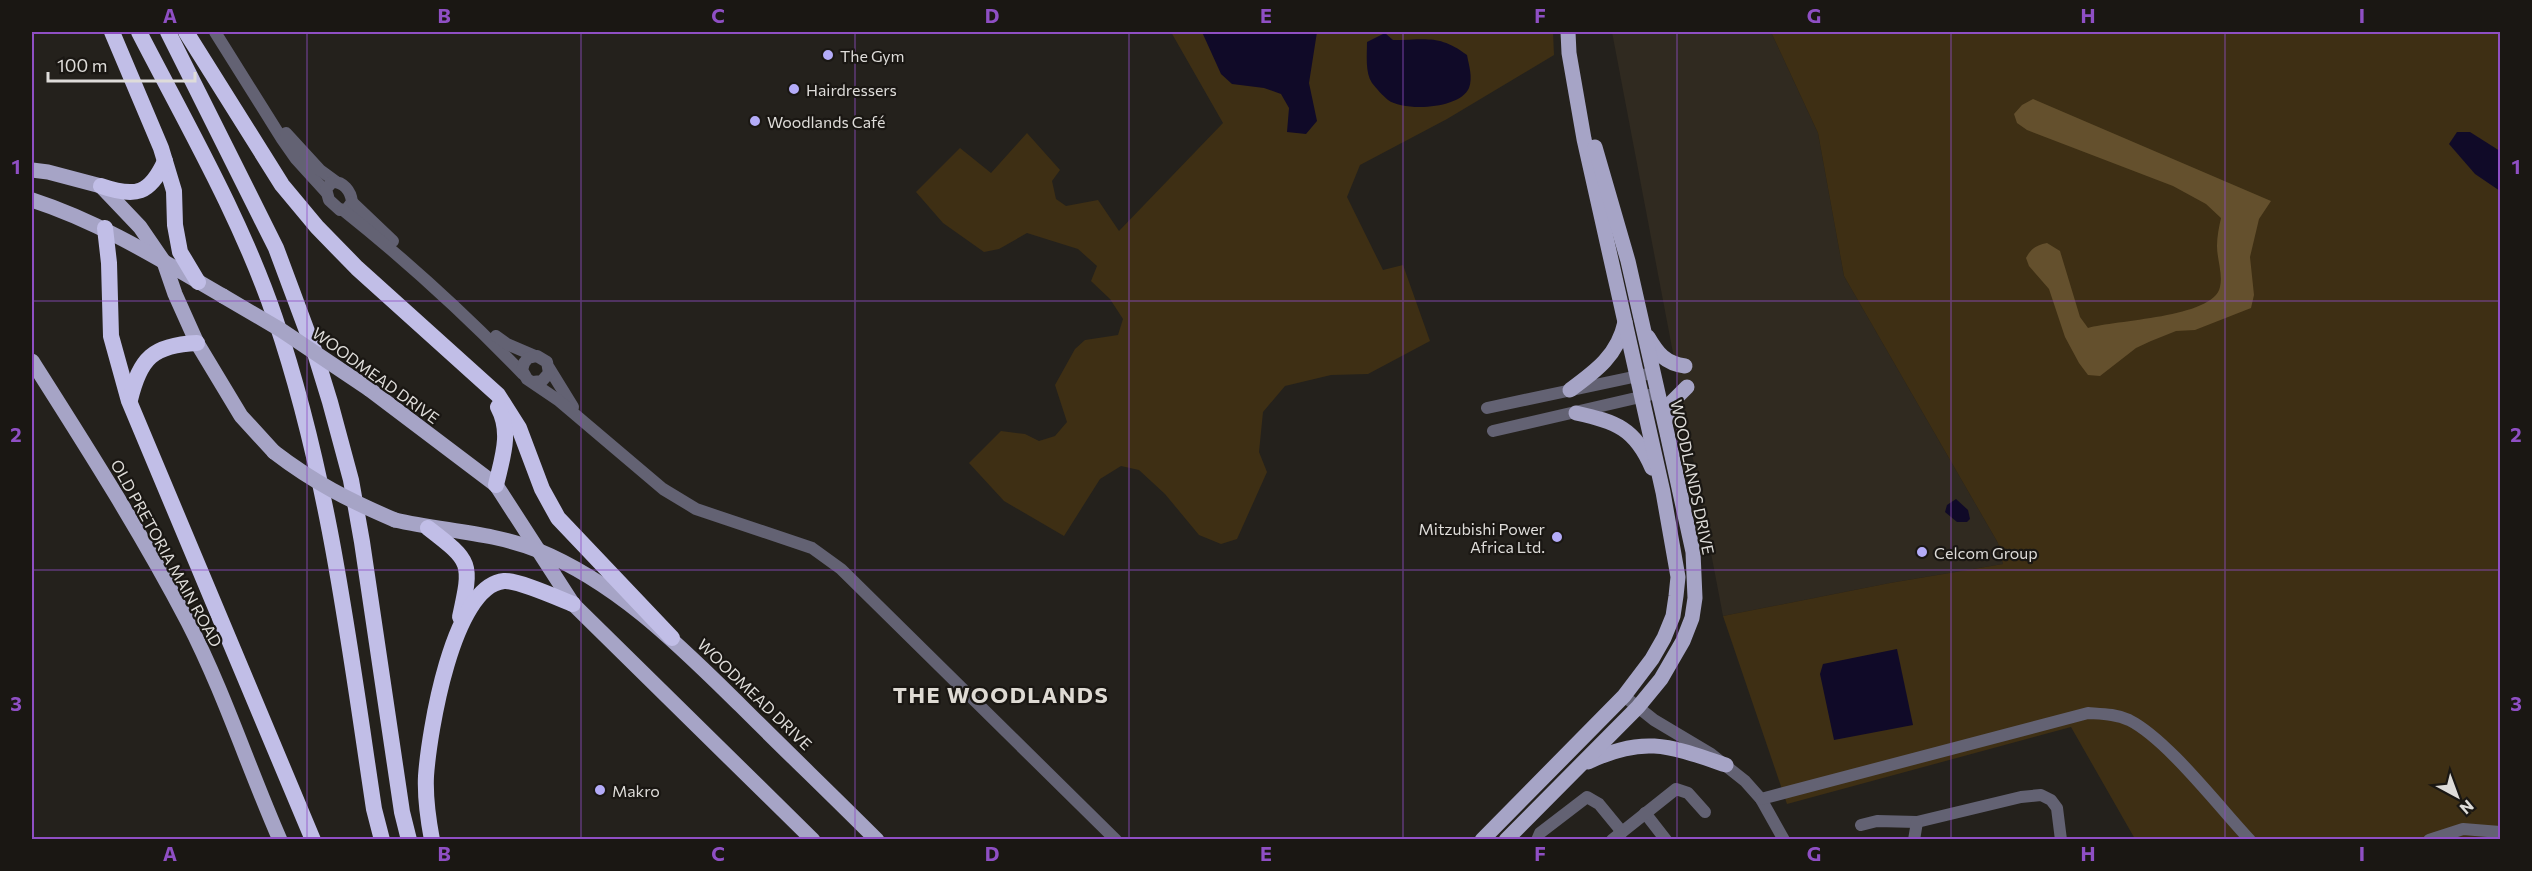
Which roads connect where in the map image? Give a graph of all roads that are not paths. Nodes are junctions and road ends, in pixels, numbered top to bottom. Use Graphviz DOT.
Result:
graph roads {
  1 [pos="112,32"];
  2 [pos="139,32"];
  3 [pos="168,32"];
  4 [pos="186,32"];
  5 [pos="215,32"];
  6 [pos="1568,32"];
  7 [pos="268,114"];
  8 [pos="165,161"];
  9 [pos="32,170"];
  10 [pos="335,181"];
  11 [pos="101,186"];
  12 [pos="326,192"];
  13 [pos="32,200"];
  14 [pos="348,206"];
  15 [pos="105,228"];
  16 [pos="164,262"];
  17 [pos="198,282"];
  18 [pos="1633,322"];
  19 [pos="197,343"];
  20 [pos="535,356"];
  21 [pos="32,361"];
  22 [pos="1685,366"];
  23 [pos="549,368"];
  24 [pos="471,370"];
  25 [pos="1645,375"];
  26 [pos="528,378"];
  27 [pos="1687,387"];
  28 [pos="1570,390"];
  29 [pos="1649,395"];
  30 [pos="129,401"];
  31 [pos="1487,408"];
  32 [pos="1576,412"];
  33 [pos="581,420"];
  34 [pos="1493,431"];
  35 [pos="1667,433"];
  36 [pos="496,485"];
  37 [pos="1663,492"];
  38 [pos="428,528"];
  39 [pos="536,550"];
  40 [pos="573,604"];
  41 [pos="458,629"];
  42 [pos="672,638"];
  43 [pos="1624,696"];
  44 [pos="1638,707"];
  45 [pos="1726,765"];
  46 [pos="1574,769"];
  47 [pos="1761,799"];
  48 [pos="1705,812"];
  49 [pos="1645,813"];
  50 [pos="1917,822"];
  51 [pos="1861,825"];
  52 [pos="2500,832"];
  53 [pos="1617,836"];
  54 [pos="280,840"];
  55 [pos="313,840"];
  56 [pos="382,840"];
  57 [pos="409,840"];
  58 [pos="432,840"];
  59 [pos="813,840"];
  60 [pos="877,840"];
  61 [pos="1116,840"];
  62 [pos="1482,840"];
  63 [pos="1506,840"];
  64 [pos="1537,840"];
  65 [pos="1666,840"];
  66 [pos="1784,840"];
  67 [pos="1914,840"];
  68 [pos="2061,840"];
  69 [pos="2250,840"];
  70 [pos="2429,840"];
  1 -- 8 [label="highway"];
  2 -- 56 [label="highway"];
  3 -- 57 [label="highway"];
  4 -- 24 [label="highway"];
  5 -- 7 [label="street"];
  6 -- 18 [label="main road, WOODLANDS DRIVE"];
  7 -- 10 [label="street"];
  7 -- 12 [label="street"];
  8 -- 11 [label="highway"];
  8 -- 17 [label="highway"];
  9 -- 11 [label="main road"];
  10 -- 12 [label="street"];
  10 -- 14 [label="street"];
  11 -- 16 [label="main road, WOODMEAD DRIVE"];
  12 -- 14 [label="street"];
  13 -- 15 [label="main road, WOODMEAD DRIVE"];
  14 -- 20 [label="street"];
  14 -- 26 [label="street"];
  15 -- 16 [label="main road, WOODMEAD DRIVE"];
  15 -- 30 [label="highway"];
  16 -- 17 [label="main road, WOODMEAD DRIVE"];
  16 -- 19 [label="main road, WOODMEAD DRIVE"];
  17 -- 36 [label="main road, WOODMEAD DRIVE, bridge"];
  18 -- 22 [label="main road"];
  18 -- 25 [label="main road, WOODLANDS DRIVE"];
  18 -- 28 [label="main road"];
  19 -- 30 [label="highway"];
  19 -- 38 [label="main road, WOODMEAD DRIVE, bridge"];
  20 -- 23 [label="street"];
  20 -- 26 [label="street"];
  21 -- 54 [label="main road, OLD PRETORIA MAIN ROAD"];
  23 -- 26 [label="street"];
  23 -- 33 [label="street"];
  24 -- 36 [label="highway"];
  24 -- 42 [label="highway"];
  25 -- 28 [label="street"];
  25 -- 29 [label="main road, WOODLANDS DRIVE"];
  26 -- 33 [label="street"];
  27 -- 35 [label="main road"];
  28 -- 31 [label="street"];
  29 -- 32 [label="street"];
  29 -- 35 [label="main road, WOODLANDS DRIVE"];
  29 -- 37 [label="main road, WOODLANDS DRIVE"];
  30 -- 55 [label="highway"];
  32 -- 34 [label="street"];
  32 -- 37 [label="main road"];
  33 -- 61 [label="street"];
  35 -- 44 [label="main road, WOODLANDS DRIVE"];
  36 -- 39 [label="main road, WOODMEAD DRIVE"];
  37 -- 43 [label="main road, WOODLANDS DRIVE"];
  38 -- 39 [label="main road, WOODMEAD DRIVE"];
  38 -- 41 [label="highway"];
  39 -- 40 [label="main road, WOODMEAD DRIVE"];
  39 -- 42 [label="main road, WOODMEAD DRIVE"];
  40 -- 41 [label="highway"];
  40 -- 59 [label="main road, WOODMEAD DRIVE"];
  41 -- 58 [label="highway"];
  42 -- 60 [label="main road, WOODMEAD DRIVE"];
  43 -- 44 [label="street"];
  43 -- 62 [label="main road, WOODLANDS DRIVE"];
  44 -- 45 [label="street"];
  44 -- 46 [label="main road, WOODLANDS DRIVE"];
  45 -- 46 [label="main road"];
  45 -- 47 [label="street"];
  46 -- 63 [label="main road, WOODLANDS DRIVE"];
  47 -- 66 [label="street"];
  47 -- 69 [label="street"];
  48 -- 49 [label="street"];
  49 -- 53 [label="street"];
  49 -- 65 [label="street"];
  50 -- 51 [label="street"];
  50 -- 67 [label="street"];
  50 -- 68 [label="street"];
  52 -- 70 [label="street"];
  53 -- 64 [label="street"];
}
